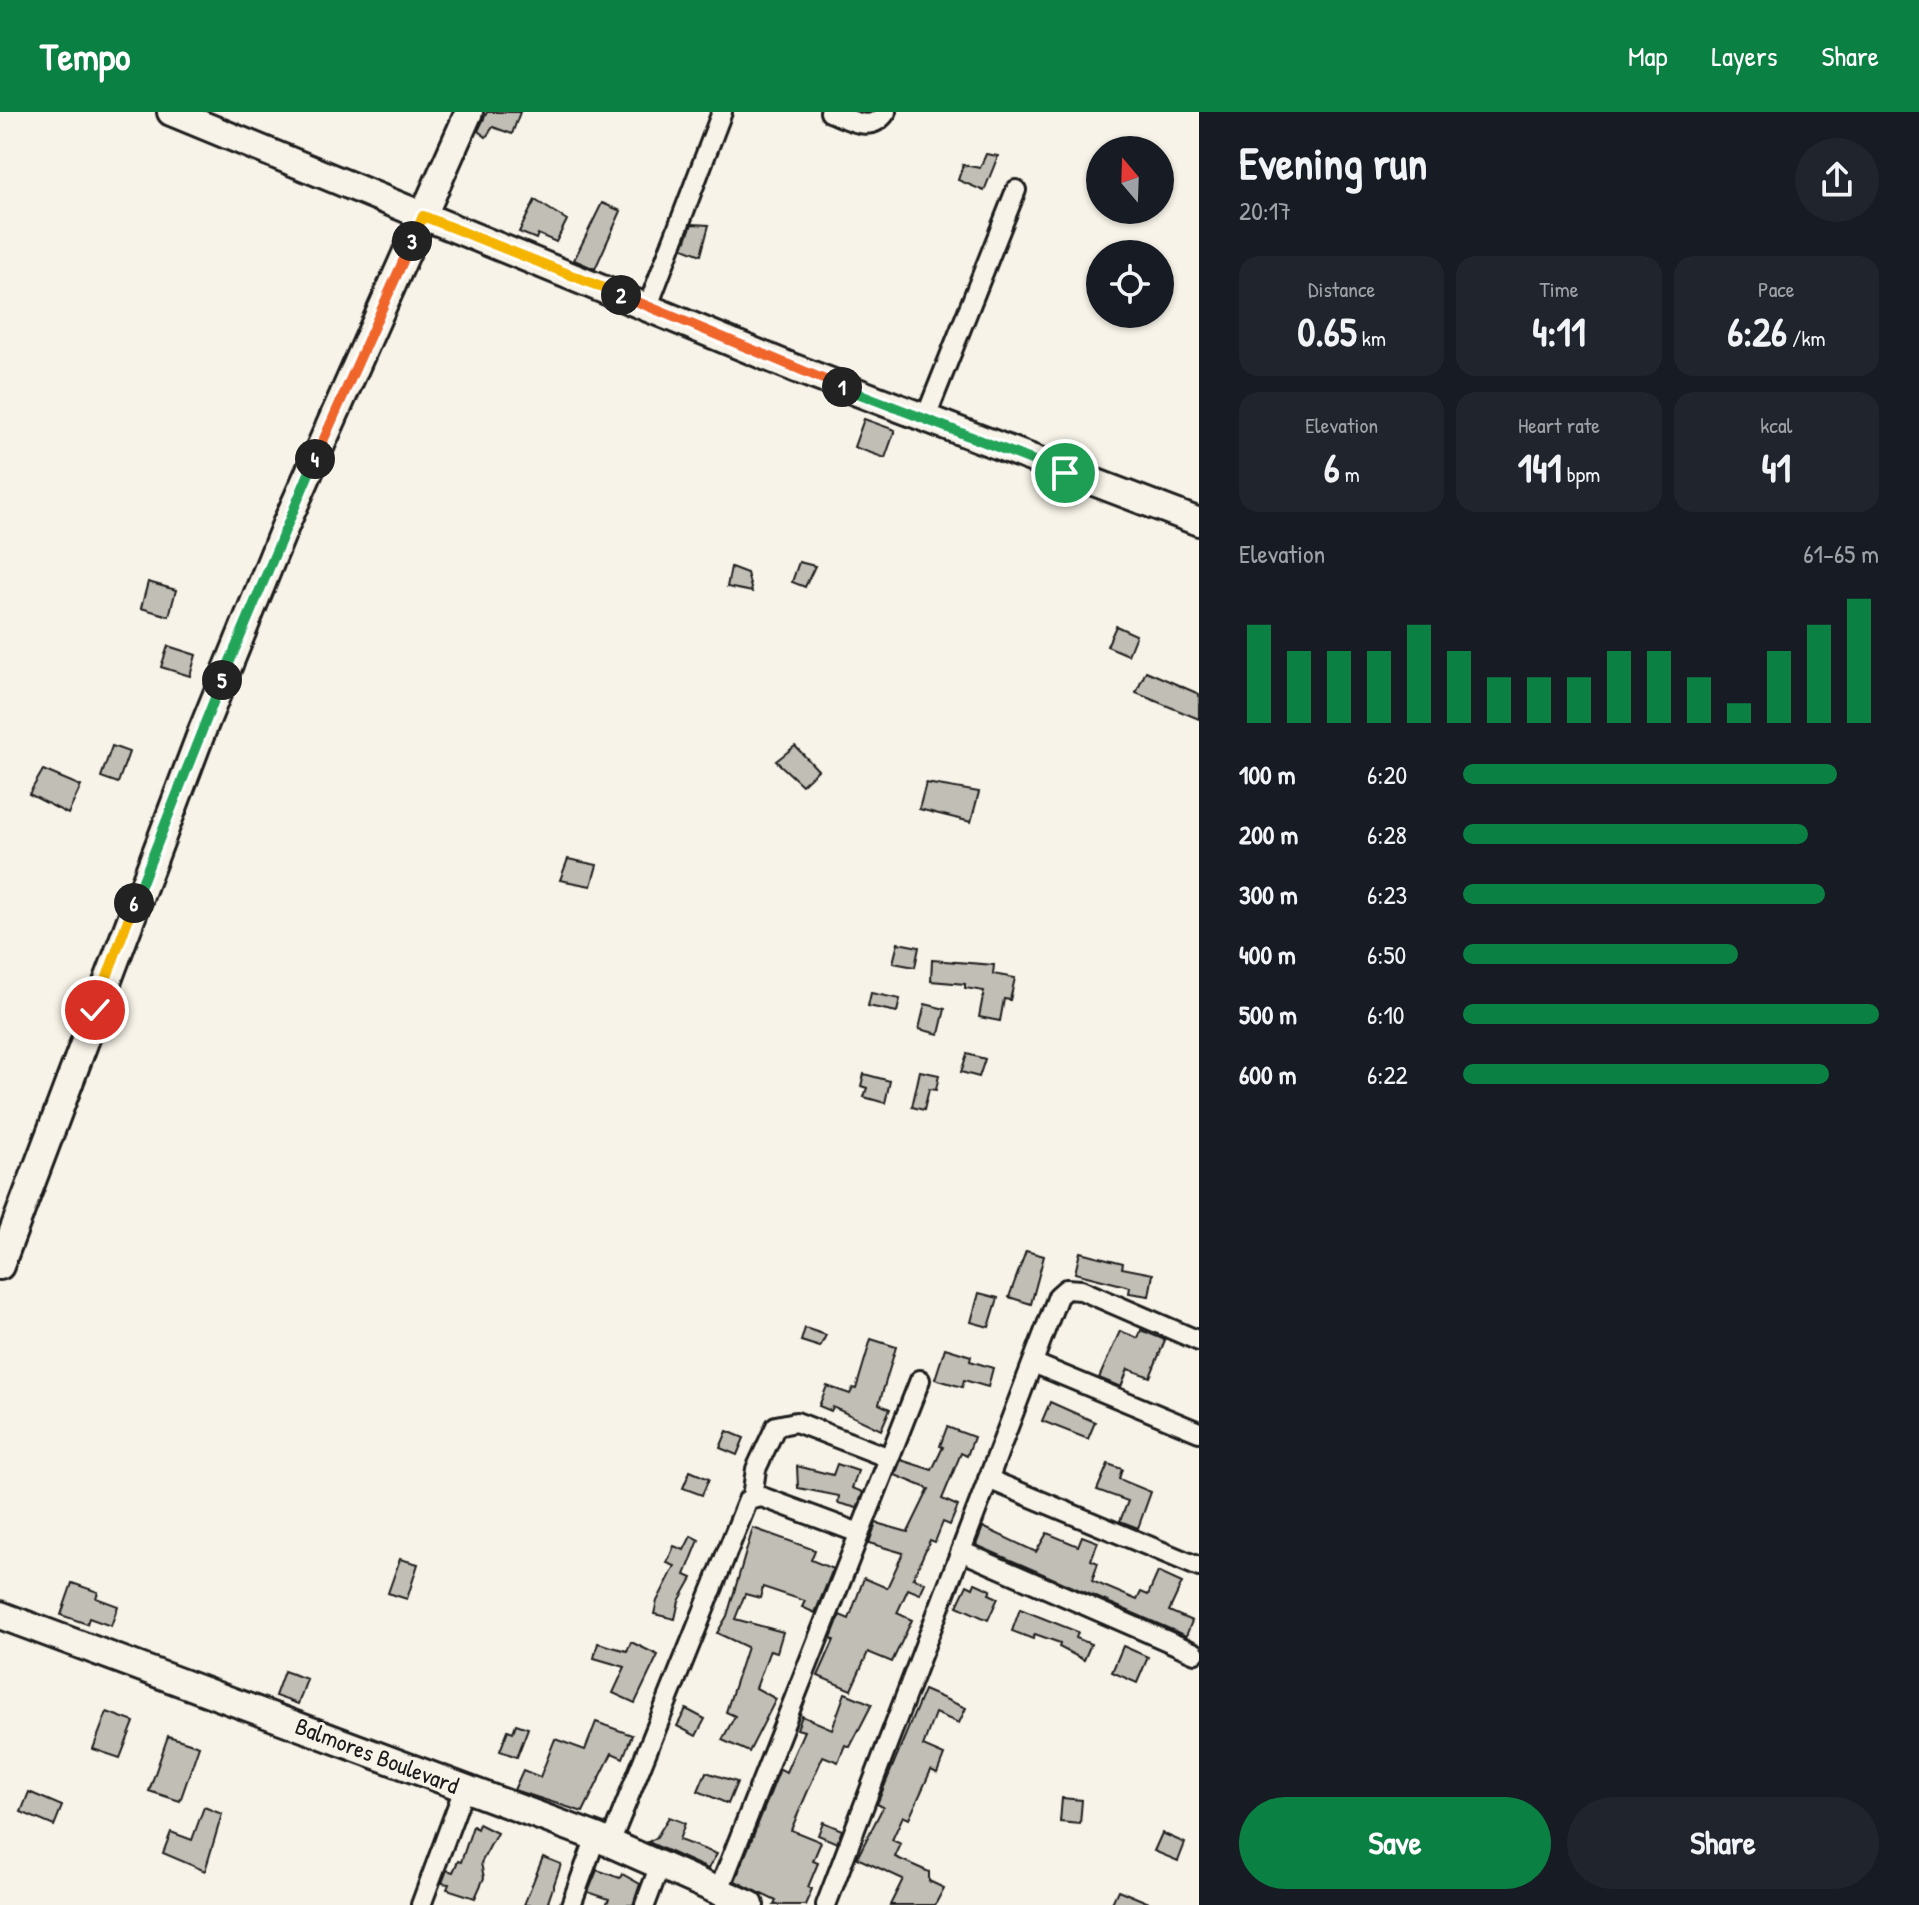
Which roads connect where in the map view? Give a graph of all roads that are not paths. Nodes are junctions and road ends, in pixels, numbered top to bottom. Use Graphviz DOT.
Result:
graph roads {
  1 [pos="171,112"];
  2 [pos="469,112"];
  3 [pos="722,112"];
  4 [pos="830,112"];
  5 [pos="886,112"];
  6 [pos="1016,190"];
  7 [pos="423,216"];
  8 [pos="648,306"];
  9 [pos="925,419"];
  10 [pos="1199,522"];
  11 [pos="0,1266"];
  12 [pos="1199,1341"];
  13 [pos="1033,1363"];
  14 [pos="920,1380"];
  15 [pos="1199,1432"];
  16 [pos="889,1458"];
  17 [pos="988,1479"];
  18 [pos="752,1497"];
  19 [pos="859,1533"];
  20 [pos="963,1552"];
  21 [pos="1199,1567"];
  22 [pos="0,1615"];
  23 [pos="1195,1653"];
  24 [pos="464,1789"];
  25 [pos="603,1840"];
  26 [pos="660,1865"];
  27 [pos="719,1890"];
  28 [pos="421,1905"];
  29 [pos="571,1905"];
  30 [pos="645,1905"];
  31 [pos="750,1905"];
  32 [pos="826,1905"];
  1 -- 7 [label="street"];
  2 -- 7 [label="street"];
  3 -- 8 [label="street"];
  4 -- 5 [label="street"];
  6 -- 9 [label="street"];
  7 -- 8 [label="street"];
  7 -- 11 [label="street"];
  8 -- 9 [label="street"];
  9 -- 10 [label="street"];
  12 -- 13 [label="street"];
  13 -- 15 [label="street"];
  13 -- 17 [label="street"];
  14 -- 16 [label="street"];
  16 -- 18 [label="street"];
  16 -- 19 [label="street"];
  17 -- 20 [label="street"];
  17 -- 21 [label="street"];
  18 -- 19 [label="street"];
  18 -- 25 [label="street"];
  19 -- 27 [label="street"];
  20 -- 23 [label="street"];
  20 -- 32 [label="street"];
  22 -- 24 [label="street, Balmores Boulevard"];
  24 -- 25 [label="street, Balmores Boulevard"];
  24 -- 28 [label="street"];
  25 -- 26 [label="street, Balmores Boulevard"];
  25 -- 29 [label="street"];
  26 -- 27 [label="street, Balmores Boulevard"];
  26 -- 30 [label="street"];
  27 -- 31 [label="street, Balmores Boulevard"];
}
